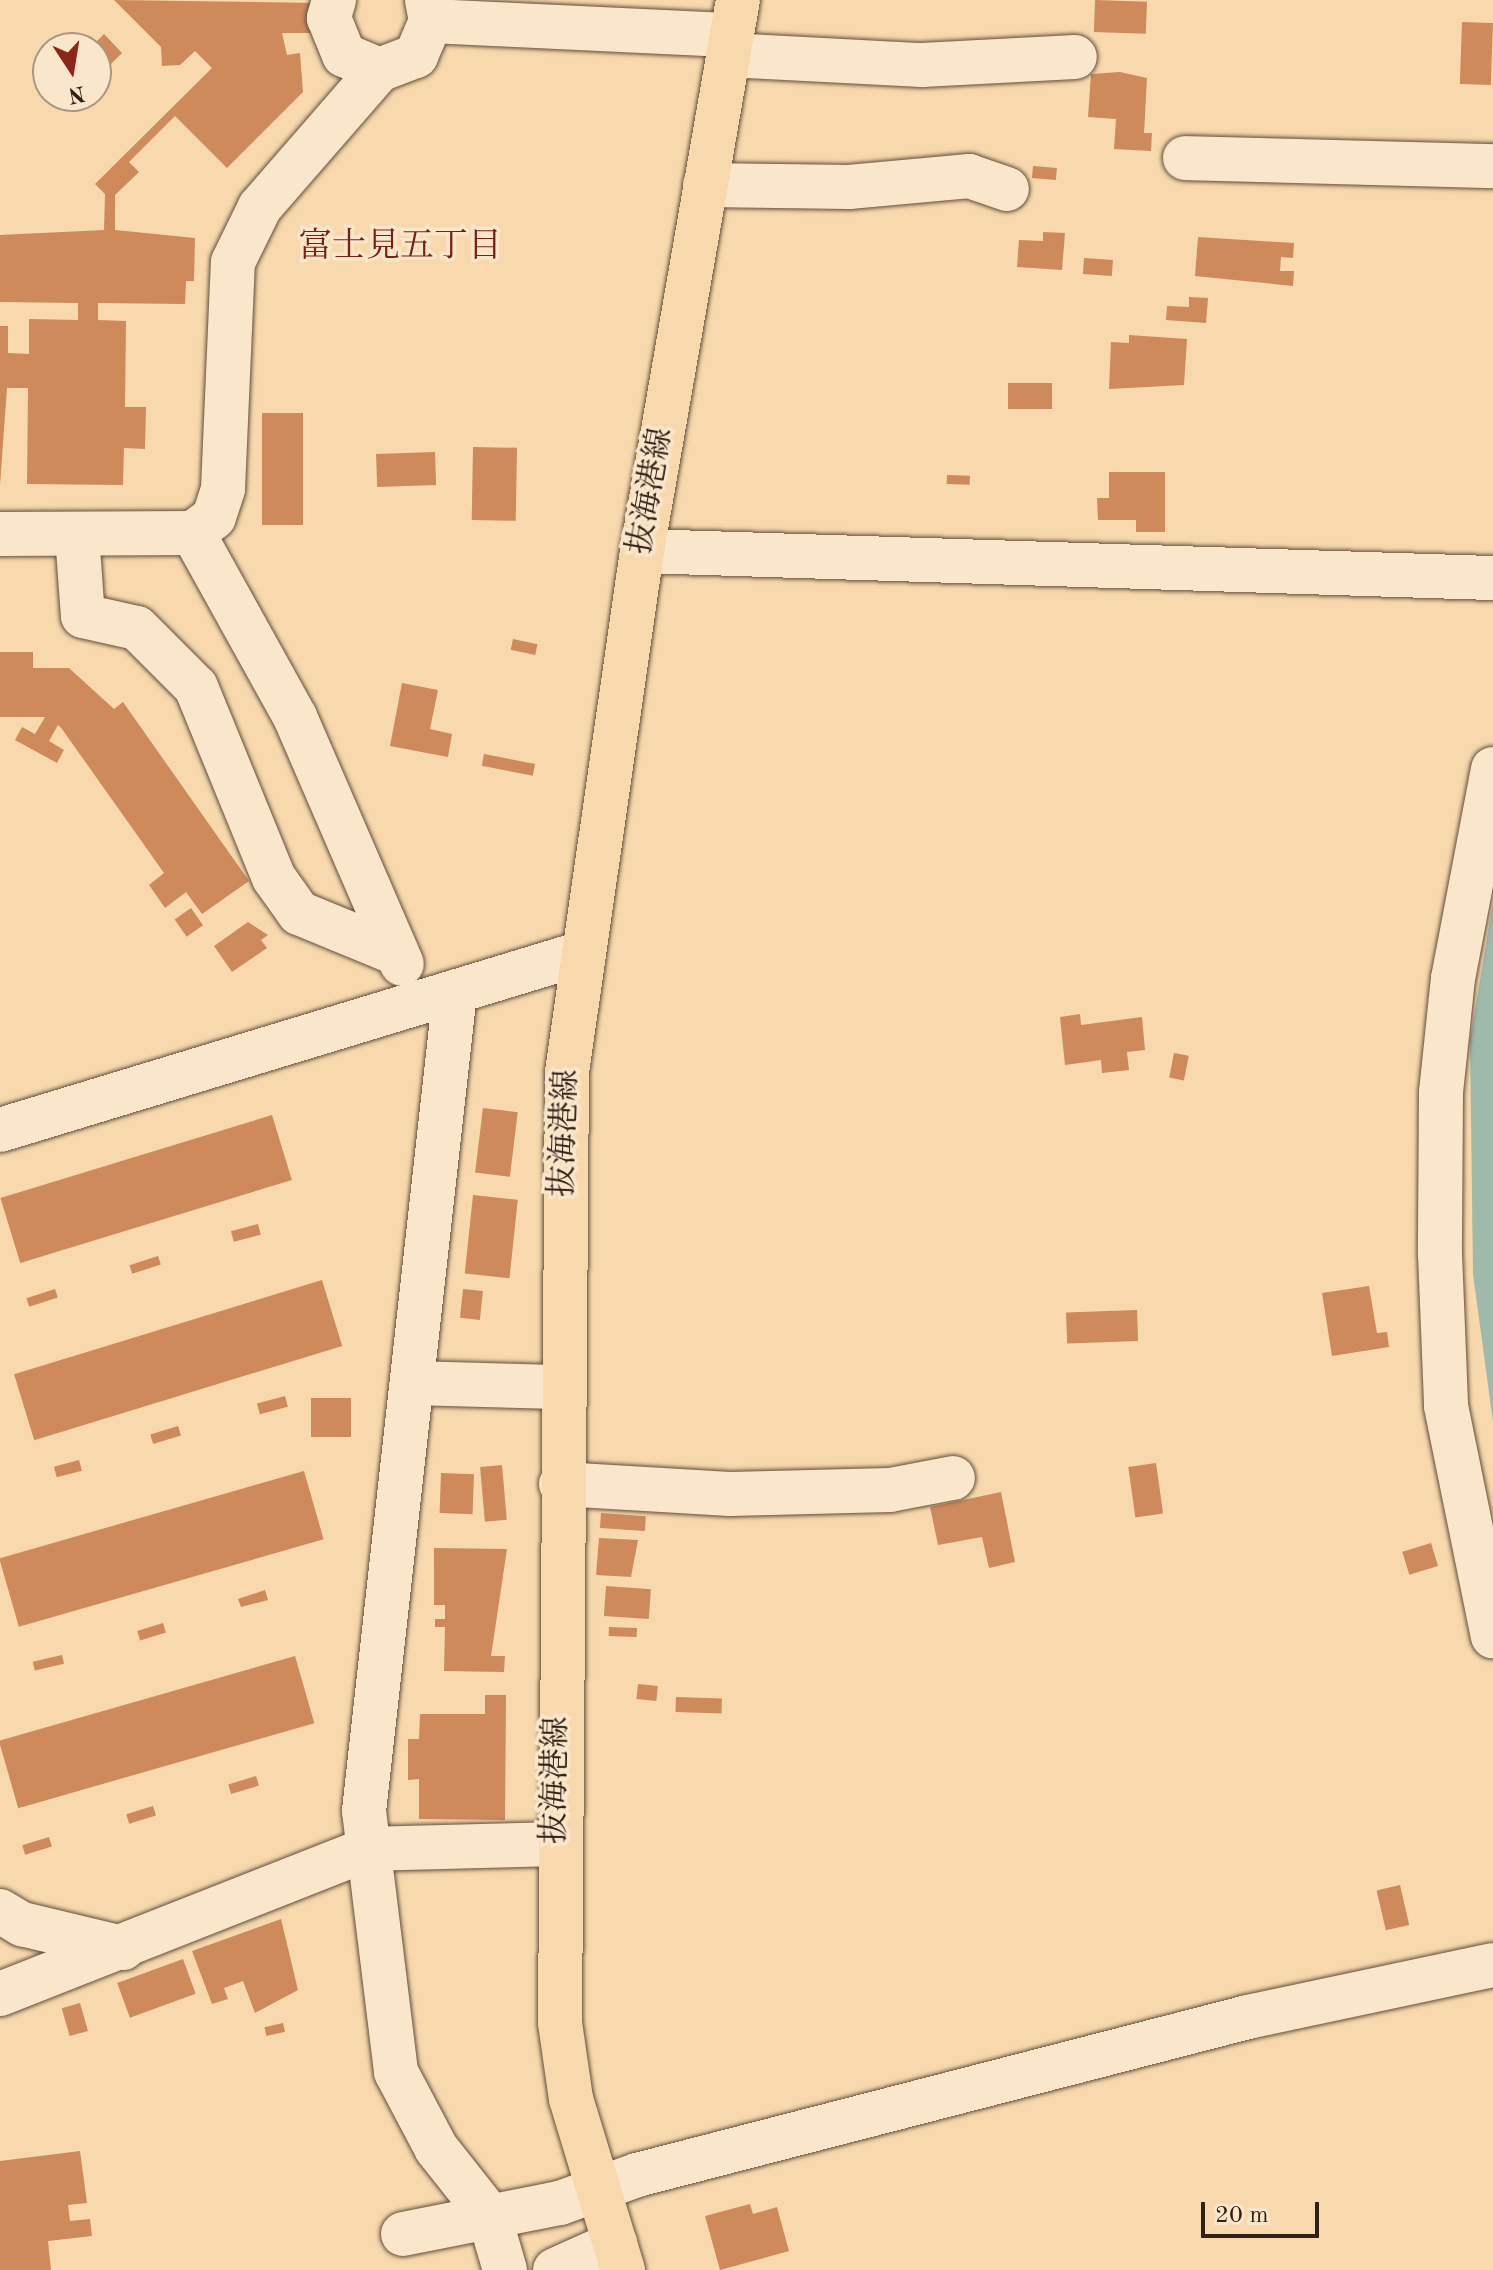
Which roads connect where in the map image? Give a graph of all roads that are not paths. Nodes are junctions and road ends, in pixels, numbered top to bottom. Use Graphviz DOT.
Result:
graph roads {
  1 [pos="334,0"];
  2 [pos="429,10"];
  3 [pos="556,15"];
  4 [pos="732,30"];
  5 [pos="1075,57"];
  6 [pos="379,70"];
  7 [pos="1185,158"];
  8 [pos="1493,166"];
  9 [pos="705,185"];
  10 [pos="1007,189"];
  11 [pos="193,533"];
  12 [pos="0,534"];
  13 [pos="77,535"];
  14 [pos="642,551"];
  15 [pos="1493,578"];
  16 [pos="1493,769"];
  17 [pos="396,953"];
  18 [pos="579,954"];
  19 [pos="438,997"];
  20 [pos="0,1130"];
  21 [pos="415,1383"];
  22 [pos="562,1387"];
  23 [pos="953,1478"];
  24 [pos="561,1484"];
  25 [pos="1493,1636"];
  26 [pos="556,1844"];
  27 [pos="368,1849"];
  28 [pos="0,1911"];
  29 [pos="123,1948"];
  30 [pos="1493,1965"];
  31 [pos="0,1994"];
  32 [pos="597,2190"];
  33 [pos="489,2215"];
  34 [pos="403,2234"];
  35 [pos="619,2256"];
  36 [pos="505,2270"];
  37 [pos="555,2270"];
  1 -- 6 [label="street"];
  2 -- 3 [label="street"];
  2 -- 6 [label="street"];
  3 -- 4 [label="street"];
  4 -- 5 [label="street"];
  4 -- 9 [label="main road, 抜海港線"];
  6 -- 11 [label="street"];
  7 -- 8 [label="street"];
  9 -- 10 [label="street"];
  9 -- 14 [label="main road, 抜海港線"];
  11 -- 13 [label="street"];
  11 -- 17 [label="street"];
  12 -- 13 [label="street"];
  13 -- 17 [label="street"];
  14 -- 15 [label="street"];
  14 -- 18 [label="main road, 抜海港線"];
  16 -- 25 [label="street"];
  17 -- 19 [label="street"];
  18 -- 19 [label="street"];
  18 -- 22 [label="main road, 抜海港線"];
  19 -- 20 [label="street"];
  19 -- 21 [label="street"];
  21 -- 22 [label="street"];
  21 -- 27 [label="street"];
  22 -- 24 [label="main road, 抜海港線"];
  23 -- 24 [label="street"];
  24 -- 26 [label="main road, 抜海港線"];
  26 -- 27 [label="street"];
  26 -- 32 [label="main road, 抜海港線"];
  27 -- 29 [label="street"];
  27 -- 33 [label="street"];
  28 -- 29 [label="street"];
  29 -- 31 [label="street"];
  30 -- 32 [label="street"];
  32 -- 33 [label="street"];
  32 -- 35 [label="main road, 抜海港線"];
  33 -- 34 [label="street"];
  33 -- 36 [label="street"];
  35 -- 37 [label="street"];
}
